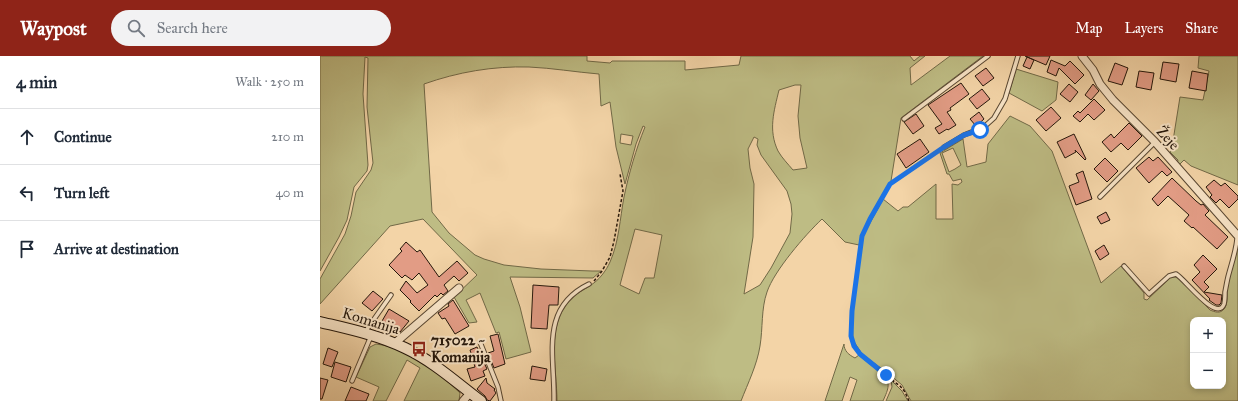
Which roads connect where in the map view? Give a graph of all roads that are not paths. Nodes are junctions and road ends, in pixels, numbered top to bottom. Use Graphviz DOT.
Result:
graph roads {
  1 [pos="988,56"];
  2 [pos="1018,56"];
  3 [pos="1082,56"];
  4 [pos="904,119"];
  5 [pos="1155,142"];
  6 [pos="944,147"];
  7 [pos="1100,197"];
  8 [pos="1237,235"];
  9 [pos="1124,266"];
  10 [pos="589,284"];
  11 [pos="459,288"];
  12 [pos="391,295"];
  13 [pos="320,322"];
  14 [pos="368,334"];
  15 [pos="480,342"];
  16 [pos="395,344"];
  17 [pos="352,381"];
  18 [pos="470,393"];
  19 [pos="463,401"];
  20 [pos="481,401"];
  21 [pos="501,401"];
  22 [pos="554,401"];
  1 -- 4 [label="lane"];
  2 -- 6 [label="lane"];
  3 -- 5 [label="street, Žeje"];
  5 -- 7 [label="lane"];
  5 -- 8 [label="street, Žeje"];
  8 -- 9 [label="lane"];
  10 -- 22 [label="lane"];
  11 -- 16 [label="street"];
  12 -- 14 [label="lane"];
  13 -- 14 [label="street, Komanija"];
  14 -- 16 [label="street, Komanija"];
  14 -- 17 [label="lane"];
  15 -- 21 [label="lane"];
  16 -- 18 [label="street, Komanija"];
  18 -- 19 [label="street"];
  18 -- 20 [label="street, Komanija"];
}
